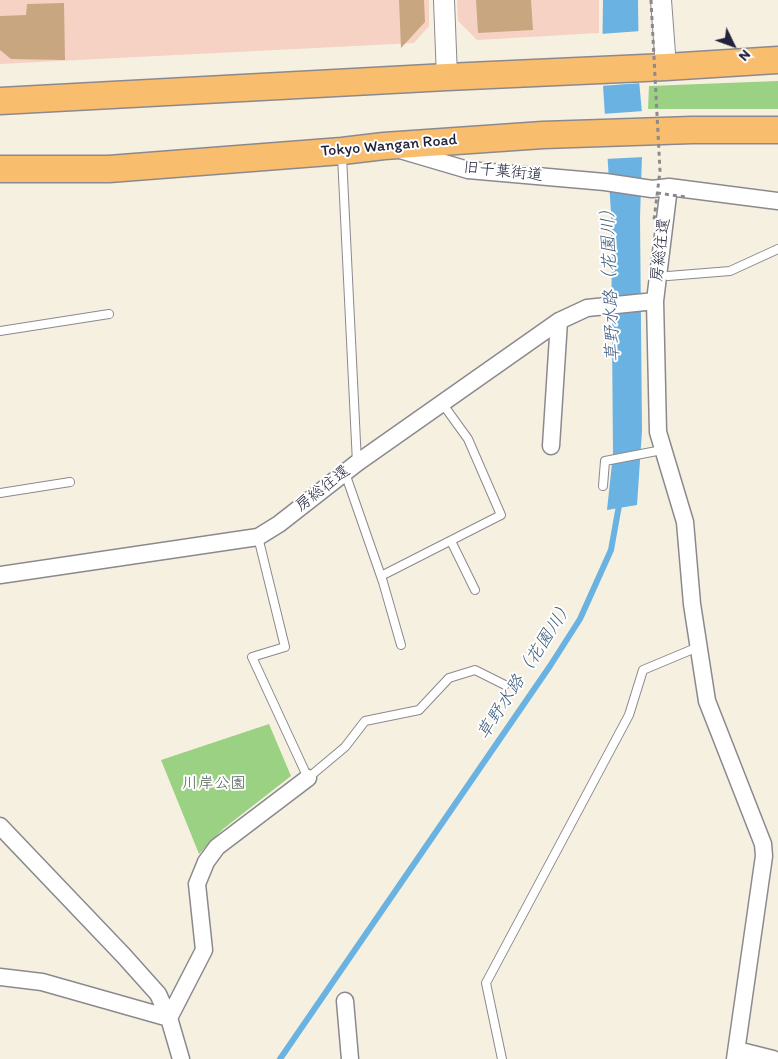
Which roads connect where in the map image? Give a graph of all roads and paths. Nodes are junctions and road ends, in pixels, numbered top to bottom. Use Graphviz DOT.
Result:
graph roads {
  1 [pos="444,0"];
  2 [pos="651,0"];
  3 [pos="661,0"];
  4 [pos="778,60"];
  5 [pos="666,68"];
  6 [pos="447,77"];
  7 [pos="0,101"];
  8 [pos="778,130"];
  9 [pos="384,146"];
  10 [pos="342,151"];
  11 [pos="0,169"];
  12 [pos="659,190"];
  13 [pos="686,197"];
  14 [pos="778,201"];
  15 [pos="654,220"];
  16 [pos="778,249"];
  17 [pos="668,276"];
  18 [pos="650,302"];
  19 [pos="109,314"];
  20 [pos="559,321"];
  21 [pos="0,331"];
  22 [pos="442,403"];
  23 [pos="551,446"];
  24 [pos="662,450"];
  25 [pos="351,468"];
  26 [pos="70,482"];
  27 [pos="604,486"];
  28 [pos="0,493"];
  29 [pos="258,537"];
  30 [pos="450,541"];
  31 [pos="0,575"];
  32 [pos="381,576"];
  33 [pos="475,590"];
  34 [pos="401,645"];
  35 [pos="698,646"];
  36 [pos="505,685"];
  37 [pos="308,778"];
  38 [pos="0,826"];
  39 [pos="0,977"];
  40 [pos="344,1001"];
  41 [pos="169,1018"];
  42 [pos="736,1055"];
  43 [pos="181,1059"];
  44 [pos="350,1059"];
  45 [pos="502,1059"];
  46 [pos="773,1059"];
  1 -- 6 [label="street"];
  2 -- 12 [label="path, bridge"];
  3 -- 5 [label="street"];
  4 -- 5 [label="highway"];
  5 -- 6 [label="highway"];
  6 -- 7 [label="highway"];
  8 -- 9 [label="highway, Tokyo Wangan Road"];
  9 -- 10 [label="highway, Tokyo Wangan Road"];
  9 -- 12 [label="street, 旧千葉街道"];
  10 -- 11 [label="highway, Tokyo Wangan Road"];
  10 -- 25 [label="lane"];
  12 -- 13 [label="path, bridge"];
  12 -- 14 [label="street, 旧千葉街道"];
  12 -- 15 [label="path, bridge"];
  12 -- 18 [label="street, 房総往還"];
  16 -- 17 [label="lane"];
  18 -- 20 [label="street, 房総往還"];
  18 -- 24 [label="street, 房総往還"];
  19 -- 21 [label="lane"];
  20 -- 22 [label="street, 房総往還"];
  20 -- 23 [label="street"];
  22 -- 25 [label="street, 房総往還"];
  22 -- 30 [label="lane"];
  24 -- 27 [label="lane"];
  24 -- 35 [label="street, 房総往還"];
  25 -- 29 [label="street, 房総往還"];
  25 -- 32 [label="lane"];
  26 -- 28 [label="lane"];
  29 -- 31 [label="street, 房総往還"];
  29 -- 37 [label="lane"];
  30 -- 32 [label="lane"];
  30 -- 33 [label="lane"];
  32 -- 34 [label="lane"];
  35 -- 42 [label="street, 房総往還"];
  35 -- 45 [label="lane"];
  36 -- 37 [label="lane"];
  37 -- 41 [label="street"];
  38 -- 41 [label="street"];
  39 -- 41 [label="street"];
  40 -- 44 [label="street"];
  41 -- 43 [label="street"];
  42 -- 46 [label="street"];
}
